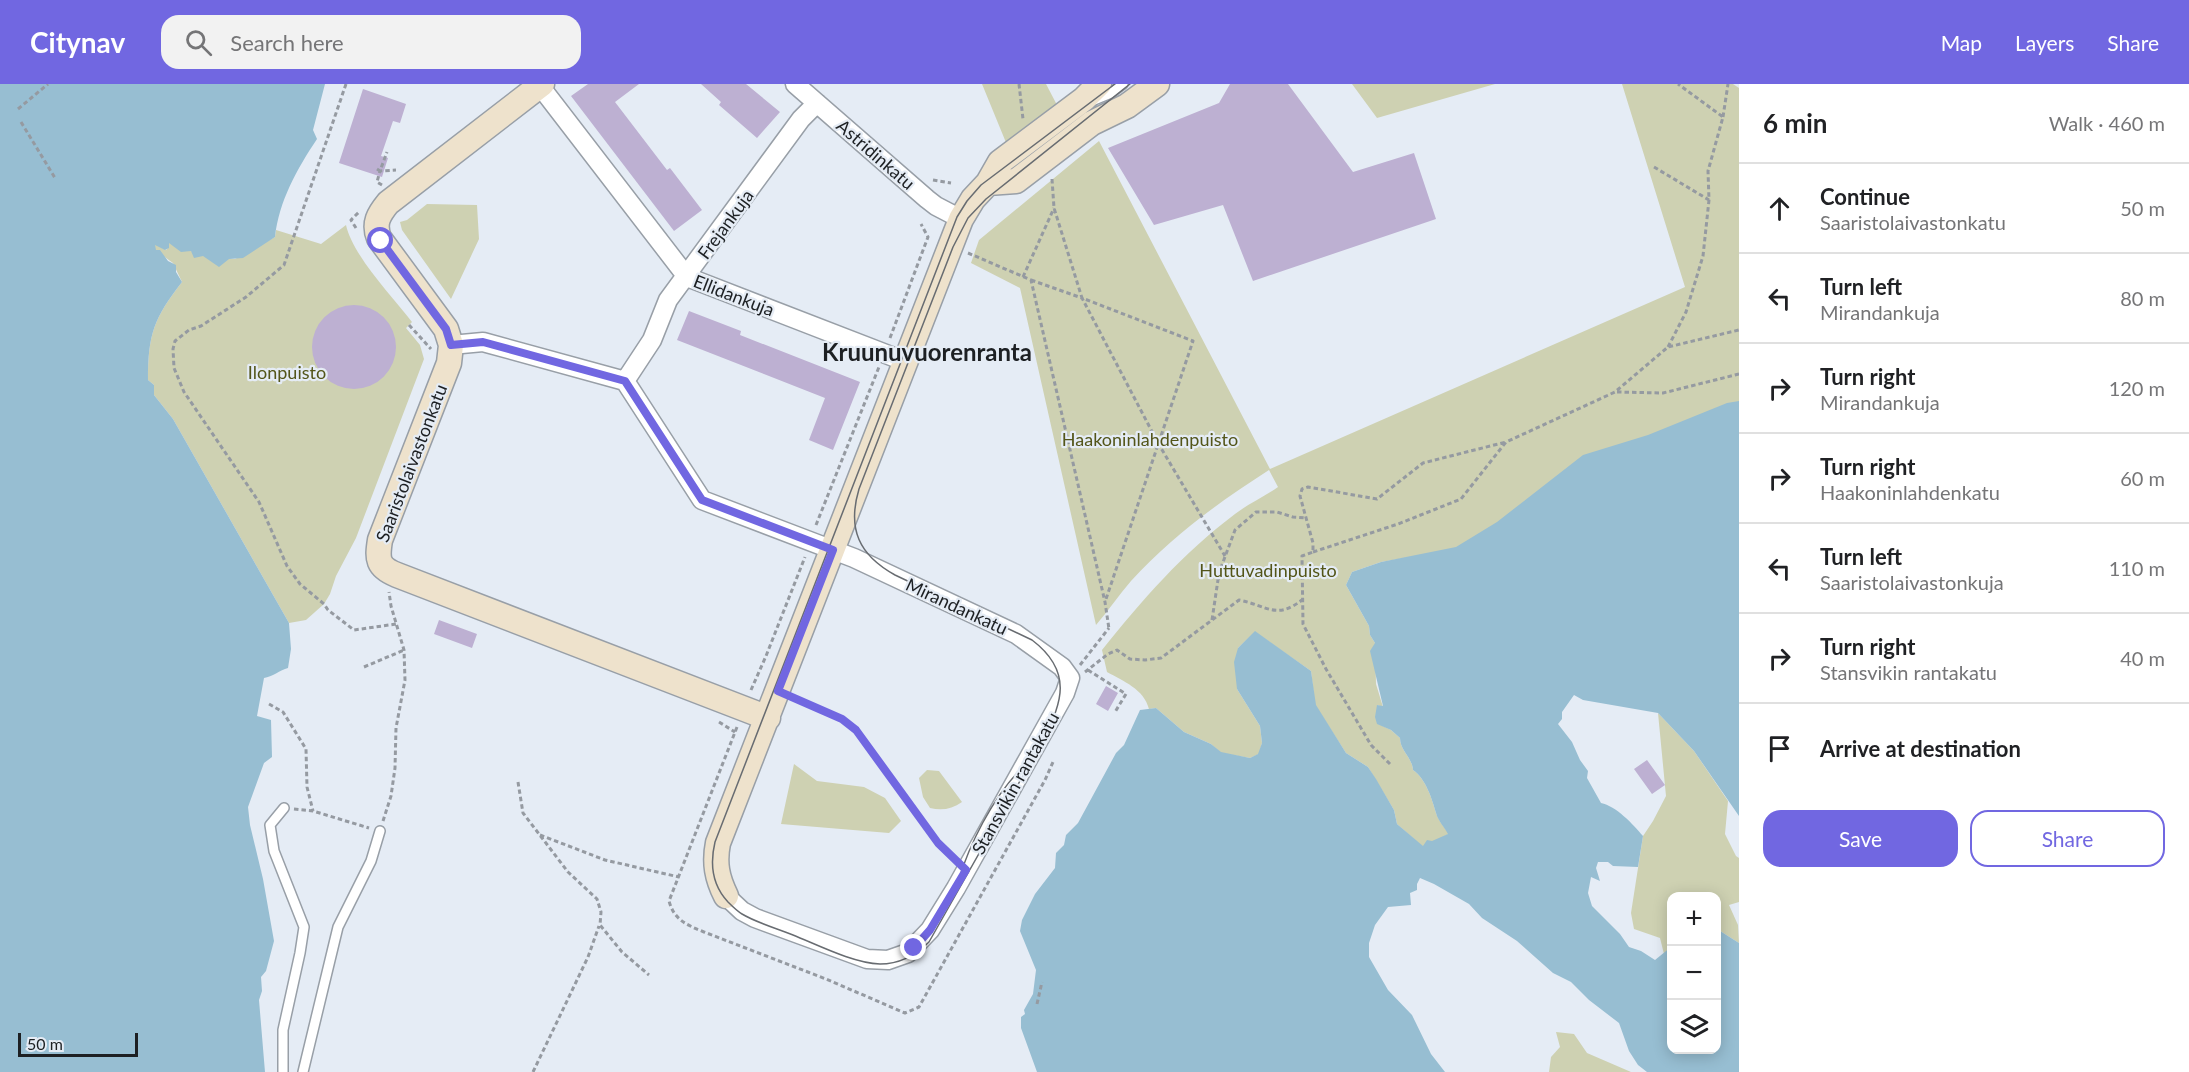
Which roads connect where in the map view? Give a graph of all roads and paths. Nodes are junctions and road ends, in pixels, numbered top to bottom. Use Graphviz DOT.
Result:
graph roads {
  1 [pos="48,84"];
  2 [pos="346,84"];
  3 [pos="795,84"];
  4 [pos="1019,84"];
  5 [pos="1123,84"];
  6 [pos="1157,84"];
  7 [pos="1678,84"];
  8 [pos="1728,84"];
  9 [pos="541,85"];
  10 [pos="1098,92"];
  11 [pos="817,103"];
  12 [pos="18,109"];
  13 [pos="1723,117"];
  14 [pos="1024,120"];
  15 [pos="21,122"];
  16 [pos="1092,123"];
  17 [pos="387,152"];
  18 [pos="1654,167"];
  19 [pos="379,170"];
  20 [pos="401,170"];
  21 [pos="1052,177"];
  22 [pos="55,178"];
  23 [pos="988,183"];
  24 [pos="382,185"];
  25 [pos="1709,200"];
  26 [pos="1054,208"];
  27 [pos="961,219"];
  28 [pos="921,224"];
  29 [pos="967,252"];
  30 [pos="687,277"];
  31 [pos="1023,278"];
  32 [pos="1030,280"];
  33 [pos="1082,298"];
  34 [pos="409,325"];
  35 [pos="1739,330"];
  36 [pos="1668,347"];
  37 [pos="445,351"];
  38 [pos="894,357"];
  39 [pos="1739,374"];
  40 [pos="625,381"];
  41 [pos="1615,392"];
  42 [pos="1506,442"];
  43 [pos="1158,443"];
  44 [pos="1306,518"];
  45 [pos="810,540"];
  46 [pos="833,550"];
  47 [pos="1313,552"];
  48 [pos="1225,556"];
  49 [pos="385,584"];
  50 [pos="400,597"];
  51 [pos="1303,599"];
  52 [pos="1105,602"];
  53 [pos="1212,620"];
  54 [pos="396,624"];
  55 [pos="404,650"];
  56 [pos="364,667"];
  57 [pos="1088,670"];
  58 [pos="1069,682"];
  59 [pos="778,691"];
  60 [pos="269,704"];
  61 [pos="744,709"];
  62 [pos="1115,712"];
  63 [pos="768,718"];
  64 [pos="716,720"];
  65 [pos="735,732"];
  66 [pos="1053,762"];
  67 [pos="1390,764"];
  68 [pos="518,782"];
  69 [pos="284,808"];
  70 [pos="313,811"];
  71 [pos="380,831"];
  72 [pos="539,835"];
  73 [pos="966,870"];
  74 [pos="679,877"];
  75 [pos="726,896"];
  76 [pos="600,925"];
  77 [pos="649,975"];
  78 [pos="1042,982"];
  79 [pos="1033,994"];
  80 [pos="1039,995"];
  81 [pos="1037,1004"];
  82 [pos="284,1072"];
  83 [pos="303,1072"];
  84 [pos="533,1072"];
  1 -- 12 [label="path"];
  2 -- 54 [label="path"];
  3 -- 11 [label="street, Astridinkatu"];
  4 -- 14 [label="path"];
  5 -- 10 [label="lane"];
  6 -- 16 [label="street"];
  7 -- 13 [label="path"];
  8 -- 13 [label="path"];
  9 -- 30 [label="street, Ellidankuja"];
  9 -- 37 [label="street"];
  10 -- 16 [label="lane"];
  10 -- 23 [label="street"];
  11 -- 27 [label="street, Astridinkatu"];
  11 -- 30 [label="street, Frejankuja"];
  13 -- 25 [label="path"];
  15 -- 22 [label="path"];
  16 -- 23 [label="street"];
  17 -- 19 [label="path"];
  18 -- 25 [label="path"];
  19 -- 20 [label="path"];
  19 -- 24 [label="path"];
  21 -- 26 [label="path"];
  23 -- 27 [label="street"];
  25 -- 36 [label="path"];
  26 -- 31 [label="path"];
  26 -- 33 [label="path"];
  27 -- 38 [label="street"];
  28 -- 38 [label="path"];
  29 -- 31 [label="path"];
  30 -- 38 [label="street, Ellidankuja"];
  30 -- 40 [label="street, Frejankuja"];
  31 -- 32 [label="path"];
  32 -- 33 [label="path"];
  32 -- 52 [label="path"];
  33 -- 43 [label="path"];
  33 -- 43 [label="path"];
  34 -- 37 [label="path"];
  35 -- 36 [label="path"];
  36 -- 41 [label="path"];
  37 -- 40 [label="street"];
  37 -- 49 [label="street, Saaristolaivastonkatu"];
  38 -- 45 [label="path"];
  38 -- 46 [label="street"];
  39 -- 41 [label="path"];
  40 -- 45 [label="street, Mirandankatu"];
  41 -- 42 [label="path"];
  42 -- 44 [label="path"];
  42 -- 47 [label="path"];
  43 -- 48 [label="path"];
  43 -- 52 [label="path"];
  44 -- 47 [label="path"];
  44 -- 48 [label="path"];
  45 -- 46 [label="street, Mirandankatu"];
  45 -- 61 [label="path"];
  46 -- 58 [label="street, Mirandankatu"];
  46 -- 59 [label="street"];
  47 -- 51 [label="path"];
  48 -- 53 [label="path"];
  49 -- 50 [label="path"];
  49 -- 54 [label="path"];
  49 -- 61 [label="street, Saaristolaivastonkatu"];
  51 -- 53 [label="path"];
  51 -- 67 [label="path"];
  52 -- 58 [label="path"];
  53 -- 57 [label="path"];
  54 -- 55 [label="path"];
  55 -- 56 [label="path"];
  55 -- 71 [label="path"];
  57 -- 58 [label="path"];
  57 -- 62 [label="path"];
  58 -- 73 [label="street, Stansvikin rantakatu"];
  59 -- 63 [label="street"];
  59 -- 73 [label="path"];
  60 -- 70 [label="path"];
  61 -- 63 [label="street, Saaristolaivastonkatu"];
  61 -- 65 [label="path"];
  63 -- 75 [label="street"];
  64 -- 65 [label="path"];
  65 -- 74 [label="path"];
  66 -- 74 [label="path"];
  68 -- 72 [label="path"];
  69 -- 70 [label="path"];
  69 -- 82 [label="lane"];
  70 -- 71 [label="path"];
  71 -- 83 [label="lane"];
  72 -- 74 [label="path"];
  72 -- 76 [label="path"];
  73 -- 75 [label="street, Stansvikin rantakatu"];
  76 -- 77 [label="path"];
  76 -- 84 [label="path"];
  78 -- 80 [label="path"];
  79 -- 80 [label="path"];
  80 -- 81 [label="path"];
}
